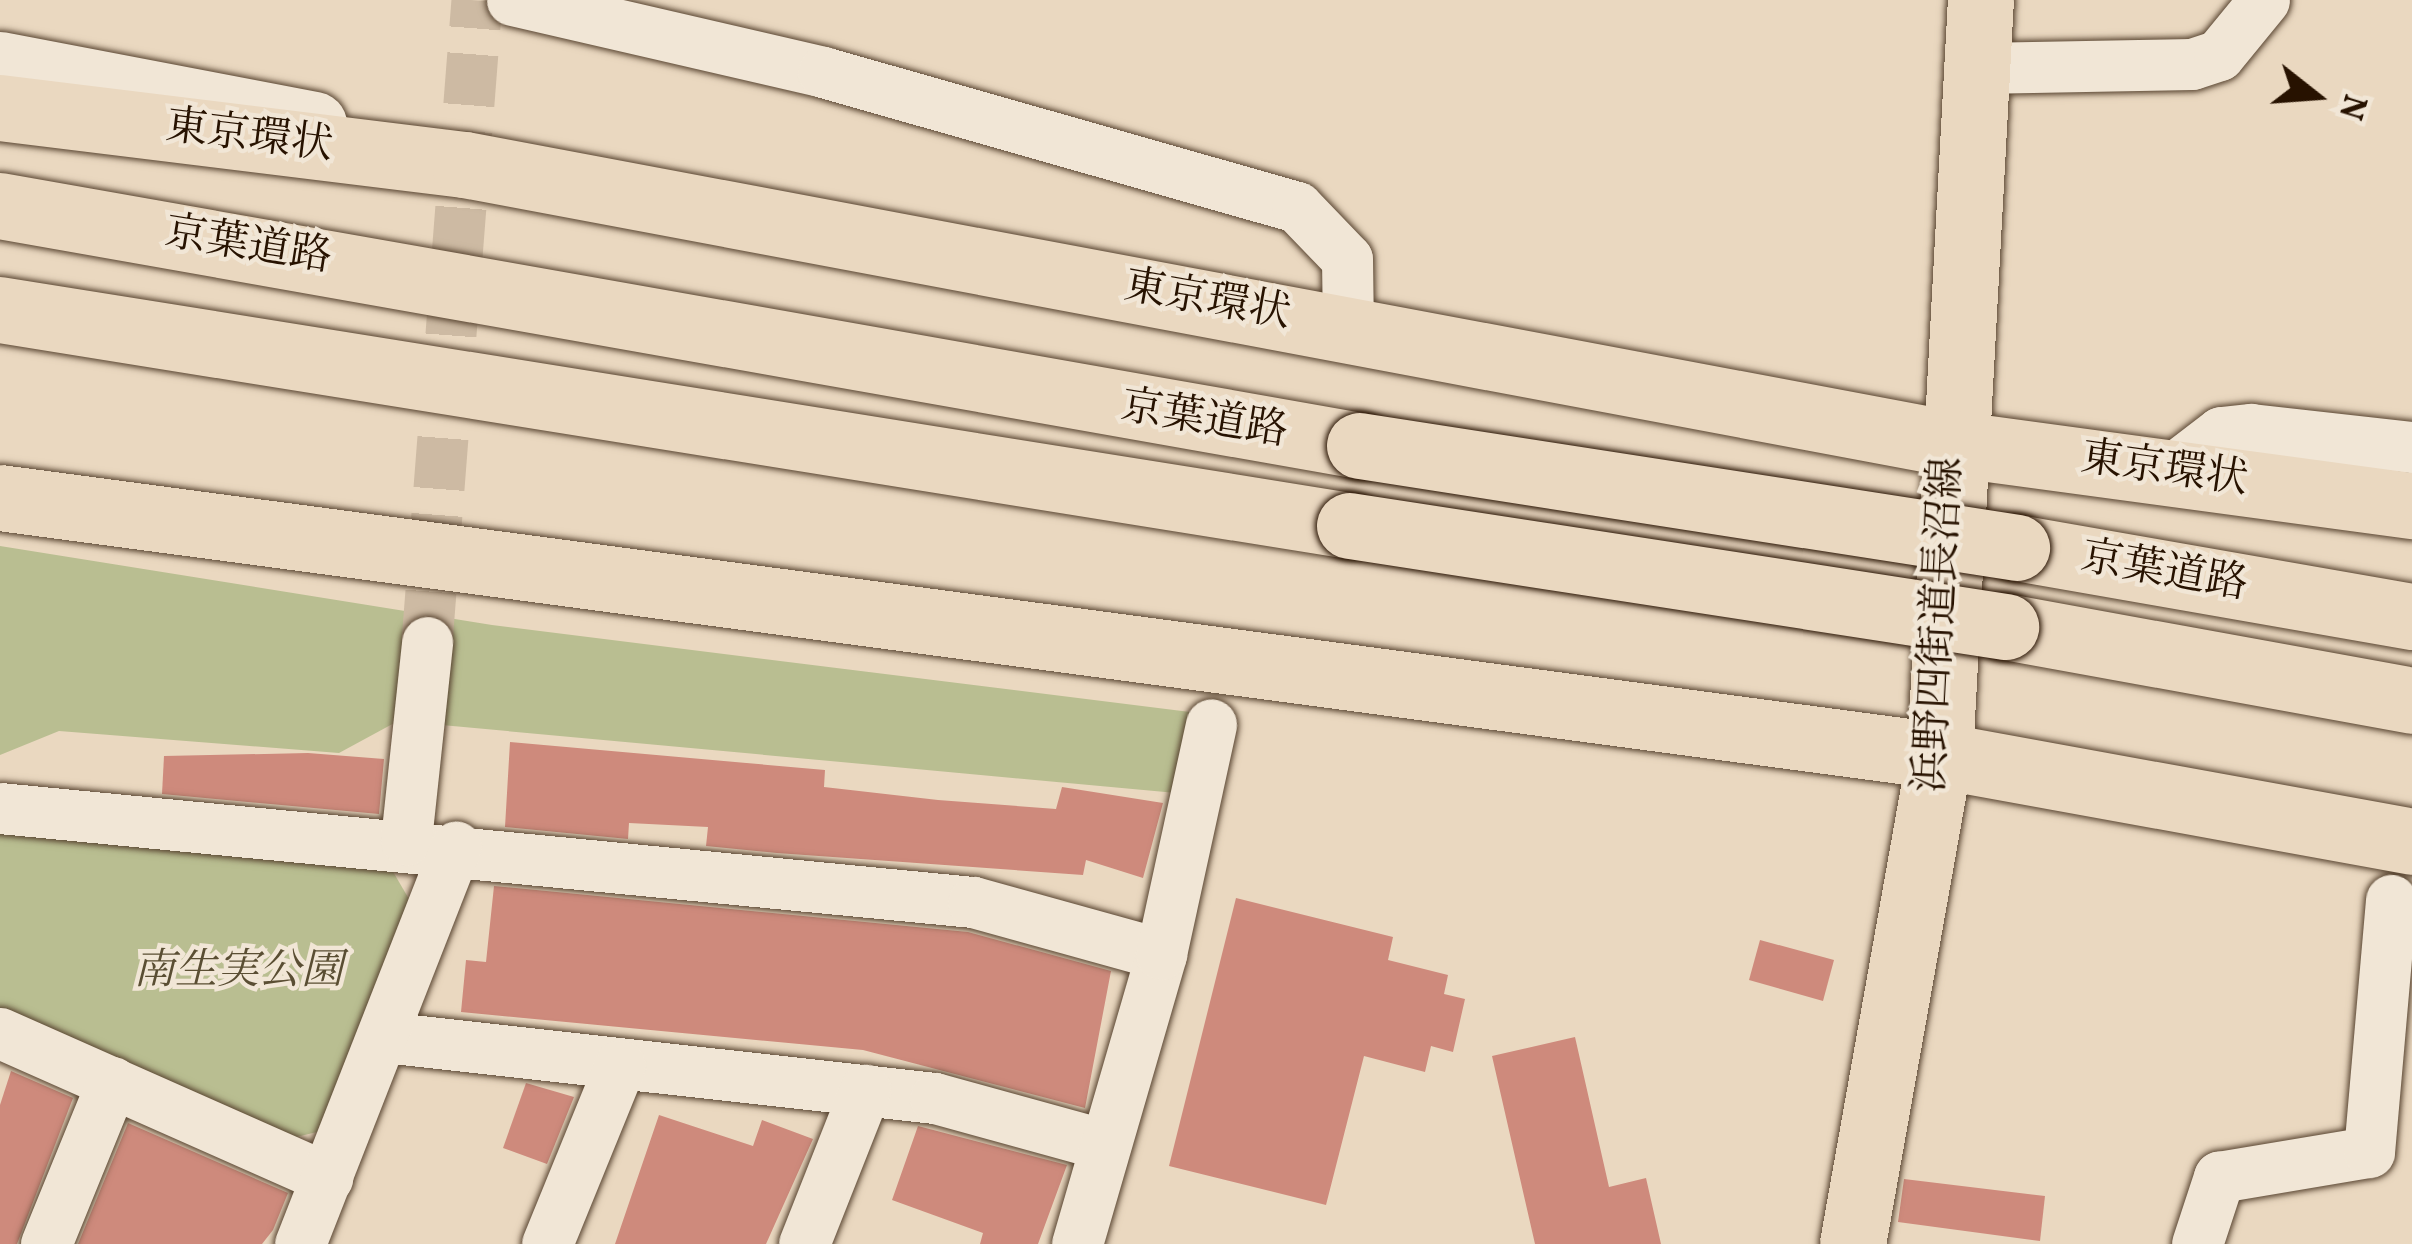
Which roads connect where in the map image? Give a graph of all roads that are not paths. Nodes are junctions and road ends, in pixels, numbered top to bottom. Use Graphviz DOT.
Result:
graph roads {
  1 [pos="512,0"];
  2 [pos="1981,0"];
  3 [pos="2264,0"];
  4 [pos="0,64"];
  5 [pos="1979,68"];
  6 [pos="0,108"];
  7 [pos="465,165"];
  8 [pos="0,206"];
  9 [pos="0,310"];
  10 [pos="1348,328"];
  11 [pos="1952,443"];
  12 [pos="2412,447"];
  13 [pos="2170,471"];
  14 [pos="0,498"];
  15 [pos="2412,506"];
  16 [pos="2412,586"];
  17 [pos="2258,590"];
  18 [pos="2412,617"];
  19 [pos="428,642"];
  20 [pos="2128,651"];
  21 [pos="2412,701"];
  22 [pos="1211,724"];
  23 [pos="2412,744"];
  24 [pos="1940,756"];
  25 [pos="0,808"];
  26 [pos="431,843"];
  27 [pos="2403,871"];
  28 [pos="1162,954"];
  29 [pos="0,1034"];
  30 [pos="384,1037"];
  31 [pos="620,1065"];
  32 [pos="112,1082"];
  33 [pos="865,1090"];
  34 [pos="1102,1144"];
  35 [pos="327,1178"];
  36 [pos="46,1244"];
  37 [pos="300,1244"];
  38 [pos="547,1244"];
  39 [pos="804,1244"];
  40 [pos="1077,1244"];
  41 [pos="1852,1244"];
  42 [pos="2197,1244"];
  1 -- 10 [label="street"];
  2 -- 5 [label="main road, 浜野四街道長沼線"];
  3 -- 5 [label="street"];
  4 -- 7 [label="street"];
  5 -- 11 [label="main road, 浜野四街道長沼線"];
  6 -- 7 [label="main road, 東京環状"];
  7 -- 10 [label="main road, 東京環状"];
  8 -- 17 [label="main road, 京葉道路, bridge"];
  9 -- 20 [label="main road, 京葉道路, bridge"];
  10 -- 11 [label="main road, 東京環状"];
  11 -- 13 [label="main road, 東京環状"];
  11 -- 24 [label="main road, 浜野四街道長沼線"];
  12 -- 13 [label="street"];
  13 -- 15 [label="main road, 東京環状"];
  14 -- 24 [label="main road"];
  16 -- 17 [label="main road"];
  17 -- 18 [label="main road, 京葉道路"];
  19 -- 26 [label="street"];
  20 -- 21 [label="main road, 京葉道路"];
  20 -- 23 [label="main road"];
  22 -- 28 [label="street"];
  24 -- 27 [label="main road"];
  24 -- 41 [label="main road, 浜野四街道長沼線"];
  25 -- 26 [label="street"];
  26 -- 28 [label="street"];
  26 -- 30 [label="street"];
  27 -- 42 [label="street"];
  28 -- 34 [label="street"];
  29 -- 32 [label="street"];
  30 -- 31 [label="street"];
  30 -- 35 [label="street"];
  31 -- 33 [label="street"];
  31 -- 38 [label="street"];
  32 -- 35 [label="street"];
  32 -- 36 [label="street"];
  33 -- 34 [label="street"];
  33 -- 39 [label="street"];
  34 -- 40 [label="street"];
  35 -- 37 [label="street"];
}
